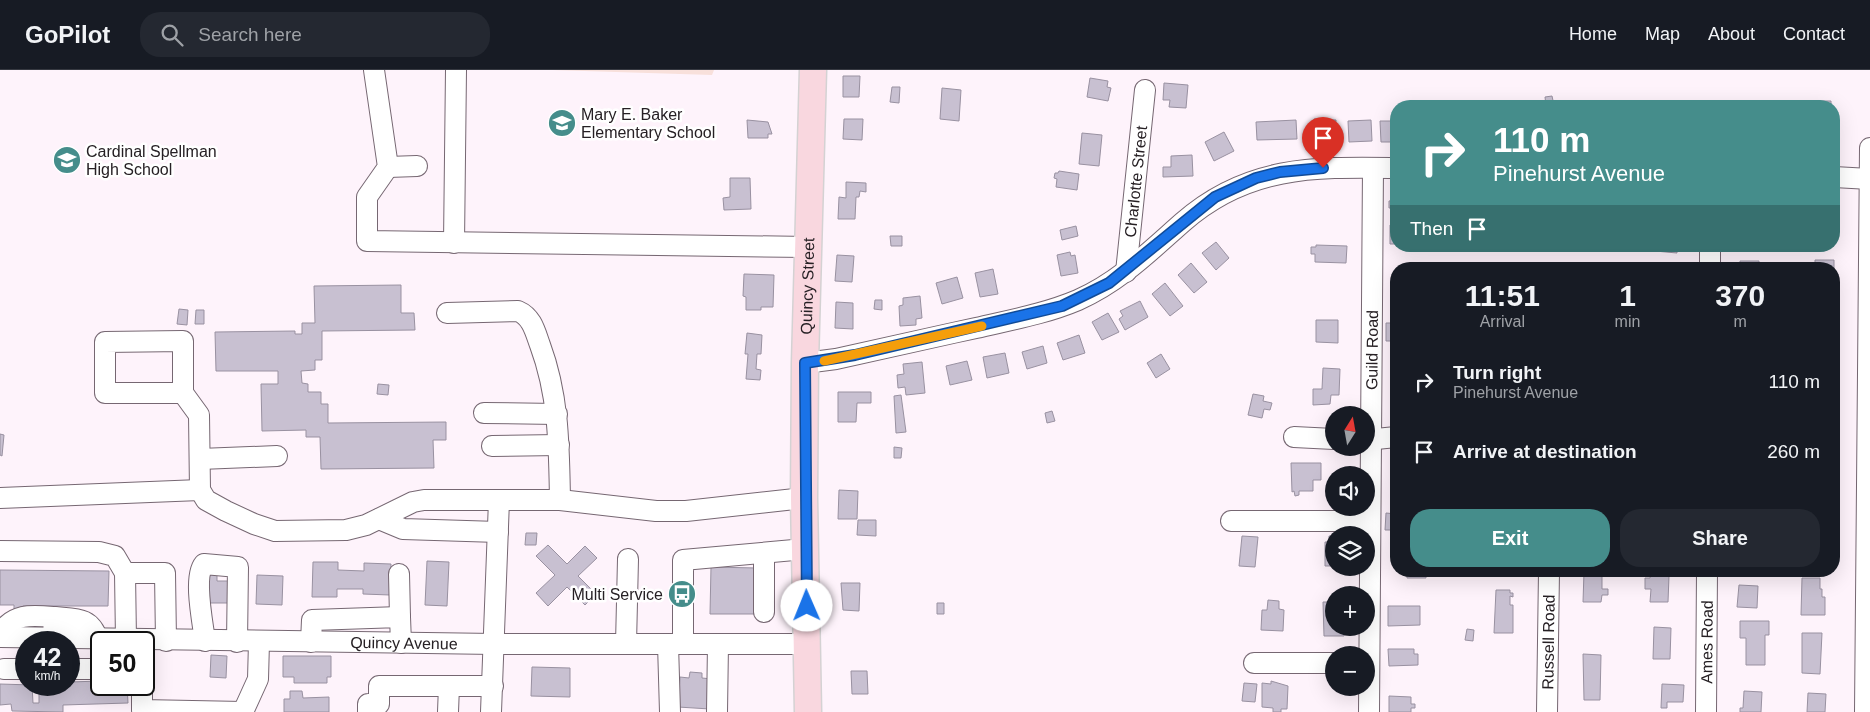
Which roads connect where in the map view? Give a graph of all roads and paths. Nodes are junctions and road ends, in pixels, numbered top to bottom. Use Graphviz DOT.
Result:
graph roads {
  1 [pos="374,70"];
  2 [pos="456,70"];
  3 [pos="813,70"];
  4 [pos="1146,90"];
  5 [pos="1870,148"];
  6 [pos="417,166"];
  7 [pos="388,167"];
  8 [pos="1373,168"];
  9 [pos="1390,168"];
  10 [pos="1840,177"];
  11 [pos="1870,179"];
  12 [pos="454,243"];
  13 [pos="808,247"];
  14 [pos="1126,272"];
  15 [pos="447,313"];
  16 [pos="805,363"];
  17 [pos="184,393"];
  18 [pos="1369,406"];
  19 [pos="484,413"];
  20 [pos="558,414"];
  21 [pos="1294,437"];
  22 [pos="1390,437"];
  23 [pos="1325,439"];
  24 [pos="1375,439"];
  25 [pos="559,445"];
  26 [pos="492,446"];
  27 [pos="277,456"];
  28 [pos="1368,456"];
  29 [pos="200,459"];
  30 [pos="200,490"];
  31 [pos="0,498"];
  32 [pos="804,498"];
  33 [pos="499,500"];
  34 [pos="560,500"];
  35 [pos="378,518"];
  36 [pos="1231,521"];
  37 [pos="1369,521"];
  38 [pos="498,532"];
  39 [pos="806,549"];
  40 [pos="0,551"];
  41 [pos="764,553"];
  42 [pos="628,559"];
  43 [pos="125,573"];
  44 [pos="399,574"];
  45 [pos="1549,577"];
  46 [pos="1707,577"];
  47 [pos="764,612"];
  48 [pos="54,617"];
  49 [pos="400,617"];
  50 [pos="53,631"];
  51 [pos="96,631"];
  52 [pos="134,631"];
  53 [pos="0,636"];
  54 [pos="15,637"];
  55 [pos="155,641"];
  56 [pos="166,641"];
  57 [pos="204,641"];
  58 [pos="237,642"];
  59 [pos="259,642"];
  60 [pos="312,642"];
  61 [pos="401,643"];
  62 [pos="495,644"];
  63 [pos="626,644"];
  64 [pos="675,644"];
  65 [pos="718,644"];
  66 [pos="808,644"];
  67 [pos="1368,646"];
  68 [pos="1325,663"];
  69 [pos="1254,664"];
  70 [pos="4,669"];
  71 [pos="15,669"];
  72 [pos="449,686"];
  73 [pos="493,686"];
  74 [pos="142,696"];
  75 [pos="1369,696"];
  76 [pos="243,712"];
  77 [pos="368,712"];
  78 [pos="448,712"];
  79 [pos="491,712"];
  80 [pos="670,712"];
  81 [pos="717,712"];
  82 [pos="808,712"];
  83 [pos="1369,712"];
  84 [pos="1547,712"];
  85 [pos="1706,712"];
  86 [pos="1864,712"];
  1 -- 7 [label="street"];
  2 -- 12 [label="street"];
  3 -- 13 [label="main road, Quincy Street"];
  4 -- 14 [label="street, Charlotte Street"];
  5 -- 11 [label="street"];
  6 -- 7 [label="street"];
  7 -- 12 [label="street"];
  8 -- 9 [label="street"];
  8 -- 14 [label="street"];
  8 -- 18 [label="street, Guild Road"];
  10 -- 11 [label="street"];
  11 -- 86 [label="street"];
  12 -- 13 [label="street"];
  13 -- 16 [label="main road, Quincy Street"];
  14 -- 16 [label="street"];
  15 -- 20 [label="street"];
  16 -- 32 [label="main road, Quincy Street"];
  17 -- 17 [label="street"];
  17 -- 29 [label="street"];
  19 -- 20 [label="street"];
  20 -- 25 [label="street"];
  21 -- 23 [label="street"];
  22 -- 24 [label="street"];
  25 -- 26 [label="street"];
  25 -- 34 [label="street"];
  27 -- 29 [label="street"];
  28 -- 37 [label="street, Guild Road"];
  29 -- 30 [label="street"];
  30 -- 31 [label="street"];
  30 -- 35 [label="street"];
  32 -- 34 [label="street"];
  32 -- 39 [label="main road, Quincy Street"];
  33 -- 34 [label="street"];
  33 -- 35 [label="street"];
  33 -- 38 [label="street"];
  35 -- 38 [label="street"];
  36 -- 37 [label="street"];
  37 -- 67 [label="street, Guild Road"];
  38 -- 62 [label="street"];
  39 -- 41 [label="street"];
  39 -- 66 [label="main road, Quincy Street"];
  40 -- 43 [label="street"];
  41 -- 47 [label="street"];
  41 -- 64 [label="street"];
  42 -- 63 [label="street"];
  43 -- 52 [label="street"];
  43 -- 56 [label="street"];
  44 -- 49 [label="street"];
  45 -- 84 [label="street, Russell Road"];
  46 -- 85 [label="street, Ames Road"];
  48 -- 50 [label="street"];
  48 -- 51 [label="street"];
  48 -- 53 [label="street"];
  49 -- 60 [label="street"];
  49 -- 61 [label="street"];
  53 -- 54 [label="street, Quincy Avenue"];
  55 -- 56 [label="street, Quincy Avenue"];
  56 -- 57 [label="street, Quincy Avenue"];
  57 -- 58 [label="street, Quincy Avenue"];
  57 -- 58 [label="street"];
  58 -- 59 [label="street, Quincy Avenue"];
  59 -- 60 [label="street, Quincy Avenue"];
  59 -- 76 [label="street"];
  60 -- 61 [label="street, Quincy Avenue"];
  61 -- 62 [label="street, Quincy Avenue"];
  62 -- 63 [label="street, Quincy Avenue"];
  62 -- 73 [label="street"];
  63 -- 64 [label="street, Quincy Avenue"];
  64 -- 65 [label="street, Quincy Avenue"];
  64 -- 80 [label="street"];
  65 -- 66 [label="street, Quincy Avenue"];
  65 -- 81 [label="street"];
  66 -- 82 [label="main road, Quincy Street"];
  68 -- 69 [label="street"];
  70 -- 71 [label="street"];
  72 -- 73 [label="street"];
  72 -- 77 [label="street"];
  72 -- 78 [label="street"];
  73 -- 79 [label="street"];
  74 -- 76 [label="street"];
  75 -- 83 [label="street, Guild Road"];
}
